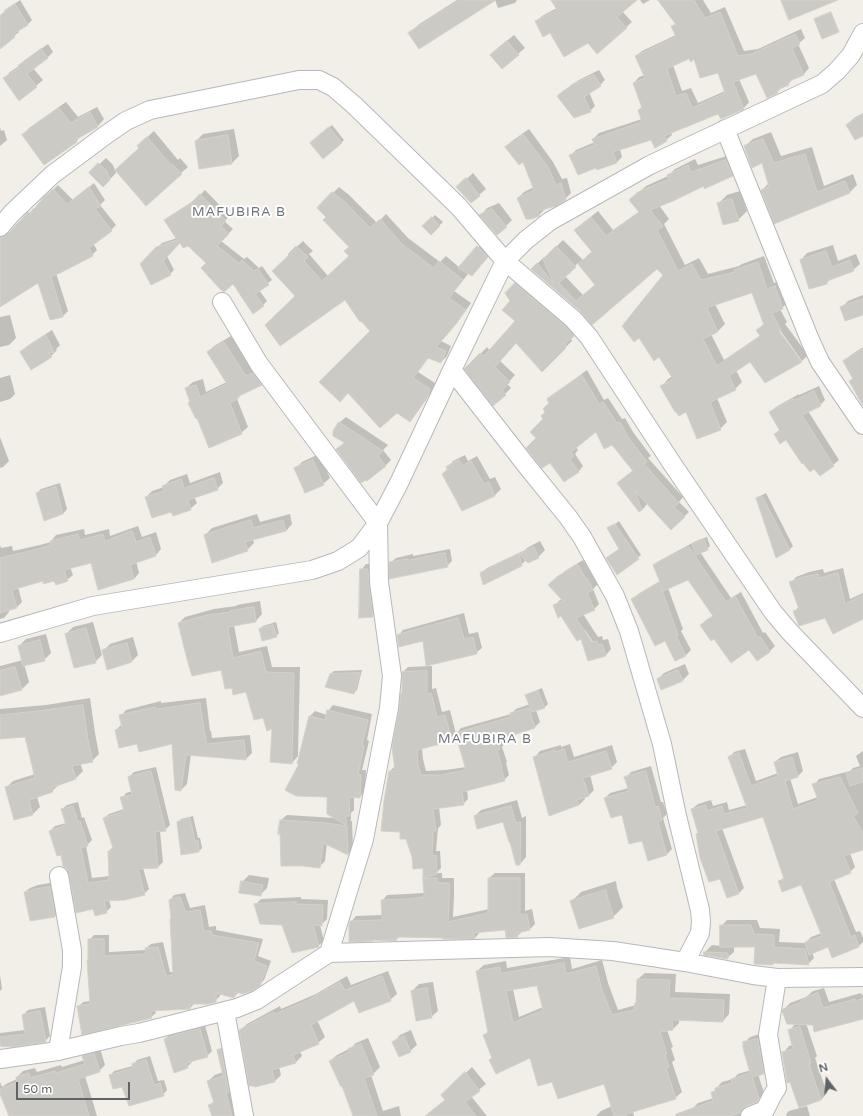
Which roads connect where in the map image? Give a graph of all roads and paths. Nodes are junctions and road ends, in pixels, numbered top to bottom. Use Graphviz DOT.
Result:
graph roads {
  1 [pos="863,33"];
  2 [pos="725,129"];
  3 [pos="0,227"];
  4 [pos="505,261"];
  5 [pos="222,302"];
  6 [pos="452,370"];
  7 [pos="863,425"];
  8 [pos="378,523"];
  9 [pos="0,633"];
  10 [pos="863,708"];
  11 [pos="59,876"];
  12 [pos="329,953"];
  13 [pos="685,962"];
  14 [pos="863,965"];
  15 [pos="855,977"];
  16 [pos="777,978"];
  17 [pos="225,1011"];
  18 [pos="58,1051"];
  19 [pos="0,1059"];
  20 [pos="244,1116"];
  21 [pos="750,1116"];
  1 -- 2 [label="street"];
  2 -- 4 [label="street"];
  2 -- 7 [label="street"];
  3 -- 4 [label="street"];
  4 -- 6 [label="street"];
  4 -- 10 [label="street"];
  5 -- 8 [label="street"];
  6 -- 8 [label="street"];
  6 -- 13 [label="street"];
  8 -- 9 [label="street"];
  8 -- 12 [label="street"];
  11 -- 18 [label="street"];
  12 -- 13 [label="street"];
  12 -- 17 [label="street"];
  13 -- 16 [label="street"];
  14 -- 15 [label="street"];
  15 -- 16 [label="street"];
  16 -- 21 [label="street"];
  17 -- 18 [label="street"];
  17 -- 20 [label="street"];
  18 -- 19 [label="street"];
}
